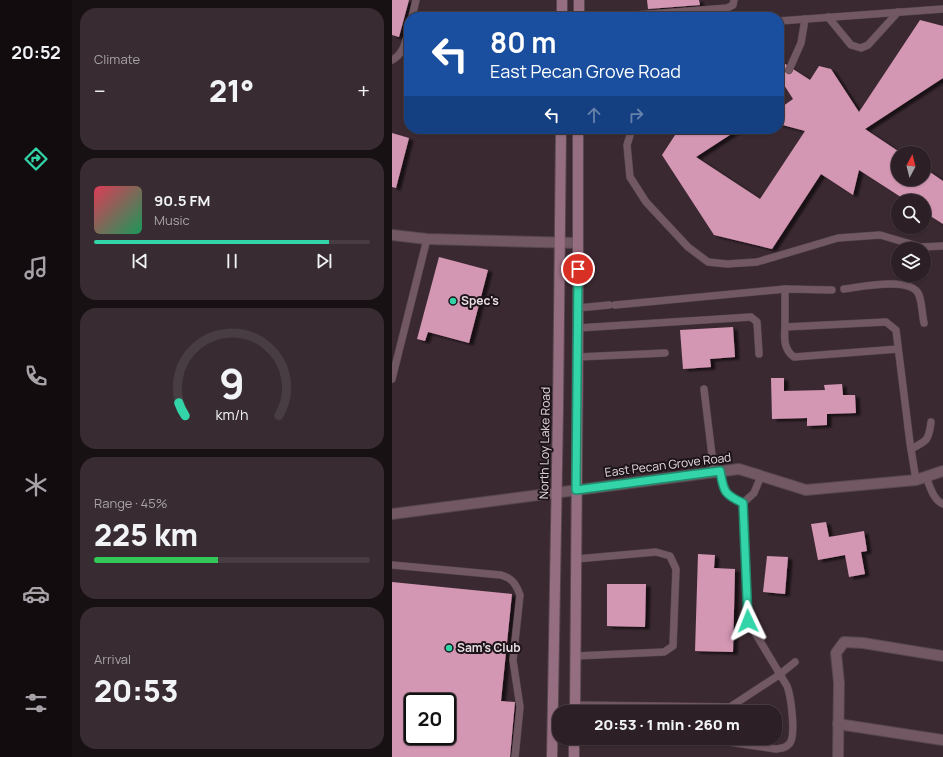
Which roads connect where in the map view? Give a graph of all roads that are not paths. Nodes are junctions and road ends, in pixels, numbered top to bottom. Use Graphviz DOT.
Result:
graph roads {
  1 [pos="416,0"];
  2 [pos="562,0"];
  3 [pos="579,0"];
  4 [pos="734,0"];
  5 [pos="943,9"];
  6 [pos="413,12"];
  7 [pos="562,12"];
  8 [pos="579,12"];
  9 [pos="675,12"];
  10 [pos="898,12"];
  11 [pos="828,17"];
  12 [pos="805,19"];
  13 [pos="784,21"];
  14 [pos="404,45"];
  15 [pos="392,60"];
  16 [pos="790,70"];
  17 [pos="561,134"];
  18 [pos="578,134"];
  19 [pos="630,134"];
  20 [pos="392,235"];
  21 [pos="427,239"];
  22 [pos="560,243"];
  23 [pos="578,244"];
  24 [pos="943,246"];
  25 [pos="844,289"];
  26 [pos="785,290"];
  27 [pos="832,290"];
  28 [pos="578,308"];
  29 [pos="924,323"];
  30 [pos="785,327"];
  31 [pos="578,328"];
  32 [pos="898,350"];
  33 [pos="665,353"];
  34 [pos="759,354"];
  35 [pos="578,357"];
  36 [pos="392,379"];
  37 [pos="704,389"];
  38 [pos="931,422"];
  39 [pos="911,449"];
  40 [pos="717,471"];
  41 [pos="943,471"];
  42 [pos="761,476"];
  43 [pos="926,477"];
  44 [pos="916,480"];
  45 [pos="576,490"];
  46 [pos="557,492"];
  47 [pos="743,503"];
  48 [pos="943,504"];
  49 [pos="392,514"];
  50 [pos="576,559"];
  51 [pos="392,565"];
  52 [pos="575,656"];
  53 [pos="943,656"];
  54 [pos="794,662"];
  55 [pos="779,675"];
  56 [pos="575,705"];
  57 [pos="733,705"];
  58 [pos="838,724"];
  59 [pos="943,740"];
  60 [pos="574,745"];
  61 [pos="749,745"];
  62 [pos="515,757"];
  63 [pos="552,757"];
  64 [pos="574,757"];
  65 [pos="838,757"];
  1 -- 6 [label="lane"];
  2 -- 7 [label="main road"];
  3 -- 8 [label="main road"];
  4 -- 9 [label="lane"];
  5 -- 10 [label="lane"];
  10 -- 11 [label="lane"];
  10 -- 11 [label="lane"];
  11 -- 12 [label="lane"];
  12 -- 13 [label="lane"];
  12 -- 16 [label="lane"];
  14 -- 15 [label="lane"];
  17 -- 22 [label="main road, North Loy Lake Road"];
  18 -- 23 [label="main road"];
  19 -- 24 [label="lane"];
  20 -- 21 [label="street"];
  21 -- 22 [label="street"];
  21 -- 36 [label="lane"];
  22 -- 23 [label="street"];
  22 -- 46 [label="main road, North Loy Lake Road"];
  23 -- 28 [label="main road"];
  25 -- 29 [label="lane"];
  26 -- 27 [label="lane"];
  26 -- 28 [label="lane"];
  26 -- 30 [label="lane"];
  28 -- 31 [label="main road"];
  30 -- 32 [label="lane"];
  30 -- 32 [label="lane"];
  31 -- 34 [label="lane"];
  31 -- 35 [label="main road"];
  32 -- 39 [label="lane"];
  33 -- 35 [label="lane"];
  35 -- 45 [label="main road"];
  37 -- 40 [label="lane"];
  38 -- 39 [label="lane"];
  39 -- 44 [label="lane"];
  40 -- 42 [label="street, East Pecan Grove Road"];
  40 -- 45 [label="street, East Pecan Grove Road"];
  40 -- 47 [label="lane"];
  41 -- 43 [label="street, East Pecan Grove Road"];
  42 -- 44 [label="street, East Pecan Grove Road"];
  42 -- 47 [label="lane"];
  43 -- 44 [label="street, East Pecan Grove Road"];
  43 -- 48 [label="lane"];
  45 -- 46 [label="street, East Pecan Grove Road"];
  45 -- 50 [label="main road"];
  46 -- 49 [label="street, East Pecan Grove Road"];
  46 -- 63 [label="main road, North Loy Lake Road"];
  47 -- 55 [label="lane"];
  50 -- 52 [label="main road"];
  50 -- 52 [label="lane"];
  51 -- 62 [label="lane"];
  52 -- 56 [label="main road"];
  53 -- 58 [label="street"];
  54 -- 55 [label="lane"];
  55 -- 57 [label="lane"];
  55 -- 61 [label="lane"];
  58 -- 59 [label="street"];
  58 -- 65 [label="street"];
  60 -- 64 [label="main road"];
}
